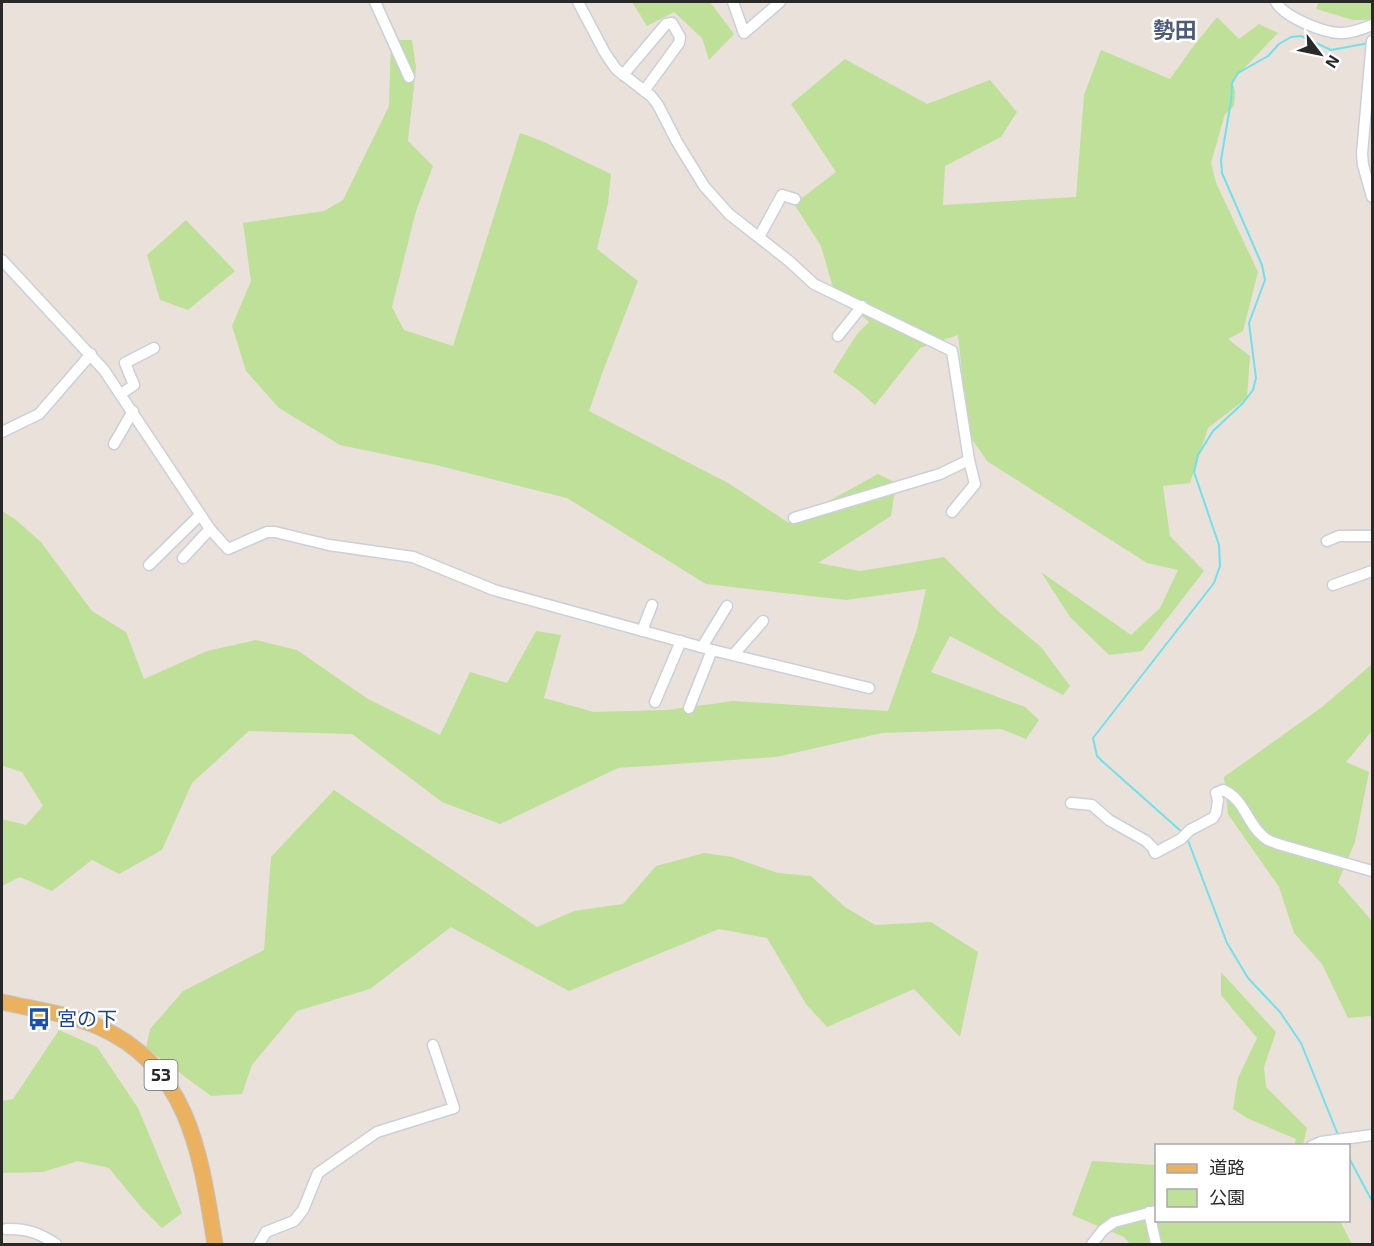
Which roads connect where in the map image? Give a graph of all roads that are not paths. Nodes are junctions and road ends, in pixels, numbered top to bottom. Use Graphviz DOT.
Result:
graph roads {
  1 [pos="375,2"];
  2 [pos="578,2"];
  3 [pos="733,2"];
  4 [pos="780,2"];
  5 [pos="1276,2"];
  6 [pos="1372,25"];
  7 [pos="1372,41"];
  8 [pos="623,75"];
  9 [pos="408,77"];
  10 [pos="644,91"];
  11 [pos="1372,197"];
  12 [pos="795,199"];
  13 [pos="759,237"];
  14 [pos="2,260"];
  15 [pos="862,306"];
  16 [pos="838,336"];
  17 [pos="154,348"];
  18 [pos="91,354"];
  19 [pos="121,394"];
  20 [pos="133,411"];
  21 [pos="2,432"];
  22 [pos="114,444"];
  23 [pos="969,460"];
  24 [pos="952,512"];
  25 [pos="200,514"];
  26 [pos="794,518"];
  27 [pos="210,529"];
  28 [pos="1372,536"];
  29 [pos="1327,541"];
  30 [pos="183,558"];
  31 [pos="149,565"];
  32 [pos="1372,571"];
  33 [pos="1333,585"];
  34 [pos="652,605"];
  35 [pos="727,606"];
  36 [pos="763,621"];
  37 [pos="642,631"];
  38 [pos="681,641"];
  39 [pos="707,649"];
  40 [pos="734,654"];
  41 [pos="869,688"];
  42 [pos="655,702"];
  43 [pos="689,708"];
  44 [pos="1071,803"];
  45 [pos="1372,871"];
  46 [pos="2,1002"];
  47 [pos="434,1045"];
  48 [pos="1372,1135"];
  49 [pos="1316,1144"];
  50 [pos="1153,1212"];
  51 [pos="6,1229"];
  52 [pos="56,1245"];
  53 [pos="215,1245"];
  54 [pos="259,1245"];
  55 [pos="1092,1245"];
  56 [pos="1156,1245"];
  1 -- 9 [label="street"];
  2 -- 8 [label="street"];
  3 -- 4 [label="street"];
  5 -- 6 [label="street"];
  7 -- 11 [label="street"];
  8 -- 10 [label="street"];
  8 -- 10 [label="street"];
  10 -- 13 [label="street"];
  12 -- 13 [label="street"];
  13 -- 15 [label="street"];
  14 -- 18 [label="street"];
  15 -- 16 [label="street"];
  15 -- 23 [label="street"];
  17 -- 19 [label="street"];
  18 -- 19 [label="street"];
  18 -- 21 [label="street"];
  19 -- 20 [label="street"];
  20 -- 22 [label="street"];
  20 -- 25 [label="street"];
  23 -- 24 [label="street"];
  23 -- 26 [label="street"];
  25 -- 27 [label="street"];
  25 -- 31 [label="street"];
  27 -- 30 [label="street"];
  27 -- 37 [label="street"];
  28 -- 29 [label="street"];
  32 -- 33 [label="street"];
  34 -- 37 [label="street"];
  35 -- 39 [label="street"];
  36 -- 40 [label="street"];
  37 -- 38 [label="street"];
  38 -- 39 [label="street"];
  38 -- 42 [label="street"];
  39 -- 40 [label="street"];
  39 -- 43 [label="street"];
  40 -- 41 [label="street"];
  44 -- 45 [label="street"];
  46 -- 53 [label="main road, 53"];
  47 -- 54 [label="street"];
  48 -- 49 [label="street"];
  50 -- 55 [label="street"];
  50 -- 56 [label="street"];
  51 -- 52 [label="street"];
}
